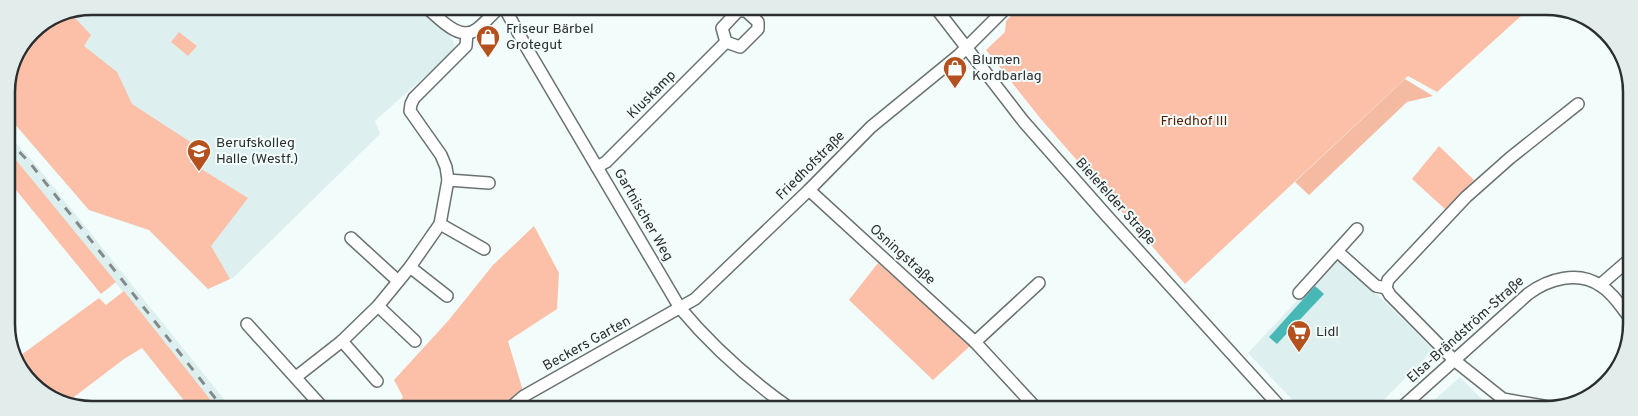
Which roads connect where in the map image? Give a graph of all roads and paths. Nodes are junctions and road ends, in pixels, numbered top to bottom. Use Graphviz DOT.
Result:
graph roads {
  1 [pos="436,15"];
  2 [pos="492,15"];
  3 [pos="509,15"];
  4 [pos="941,15"];
  5 [pos="999,15"];
  6 [pos="467,33"];
  7 [pos="726,42"];
  8 [pos="966,48"];
  9 [pos="1578,104"];
  10 [pos="597,167"];
  11 [pos="448,180"];
  12 [pos="489,183"];
  13 [pos="809,190"];
  14 [pos="440,224"];
  15 [pos="1357,230"];
  16 [pos="351,238"];
  17 [pos="484,249"];
  18 [pos="1337,251"];
  19 [pos="1623,265"];
  20 [pos="410,267"];
  21 [pos="398,282"];
  22 [pos="1039,283"];
  23 [pos="1600,285"];
  24 [pos="1386,288"];
  25 [pos="1299,293"];
  26 [pos="447,296"];
  27 [pos="378,306"];
  28 [pos="680,308"];
  29 [pos="1623,309"];
  30 [pos="247,324"];
  31 [pos="342,341"];
  32 [pos="415,341"];
  33 [pos="975,342"];
  34 [pos="1454,360"];
  35 [pos="296,377"];
  36 [pos="377,381"];
  37 [pos="317,401"];
  38 [pos="518,401"];
  39 [pos="777,401"];
  40 [pos="1030,401"];
  41 [pos="1275,401"];
  42 [pos="1409,401"];
  43 [pos="1515,401"];
  1 -- 6 [label="street"];
  2 -- 6 [label="street"];
  3 -- 10 [label="street, Gartnischer Weg"];
  4 -- 8 [label="street, Bielefelder Straße"];
  5 -- 8 [label="street, Friedhofstraße"];
  6 -- 11 [label="street"];
  7 -- 10 [label="street, Kluskamp"];
  8 -- 13 [label="street, Friedhofstraße"];
  8 -- 41 [label="street, Bielefelder Straße"];
  9 -- 24 [label="street"];
  10 -- 28 [label="street, Gartnischer Weg"];
  11 -- 12 [label="street"];
  11 -- 14 [label="street"];
  13 -- 28 [label="street, Friedhofstraße"];
  13 -- 33 [label="street, Osningstraße"];
  14 -- 17 [label="street"];
  14 -- 20 [label="street"];
  15 -- 18 [label="street"];
  16 -- 21 [label="street"];
  18 -- 24 [label="street"];
  18 -- 25 [label="street"];
  19 -- 23 [label="street"];
  20 -- 21 [label="street"];
  20 -- 26 [label="street"];
  21 -- 27 [label="street"];
  22 -- 33 [label="street"];
  23 -- 29 [label="street"];
  23 -- 34 [label="street, Elsa-Brändström-Straße"];
  24 -- 34 [label="street"];
  27 -- 31 [label="street"];
  27 -- 32 [label="street"];
  28 -- 38 [label="street, Beckers Garten"];
  28 -- 39 [label="street, Gartnischer Weg"];
  30 -- 35 [label="street"];
  31 -- 35 [label="street"];
  31 -- 36 [label="street"];
  33 -- 40 [label="street, Osningstraße"];
  34 -- 42 [label="street, Elsa-Brändström-Straße"];
  34 -- 43 [label="street"];
  35 -- 37 [label="street"];
}
